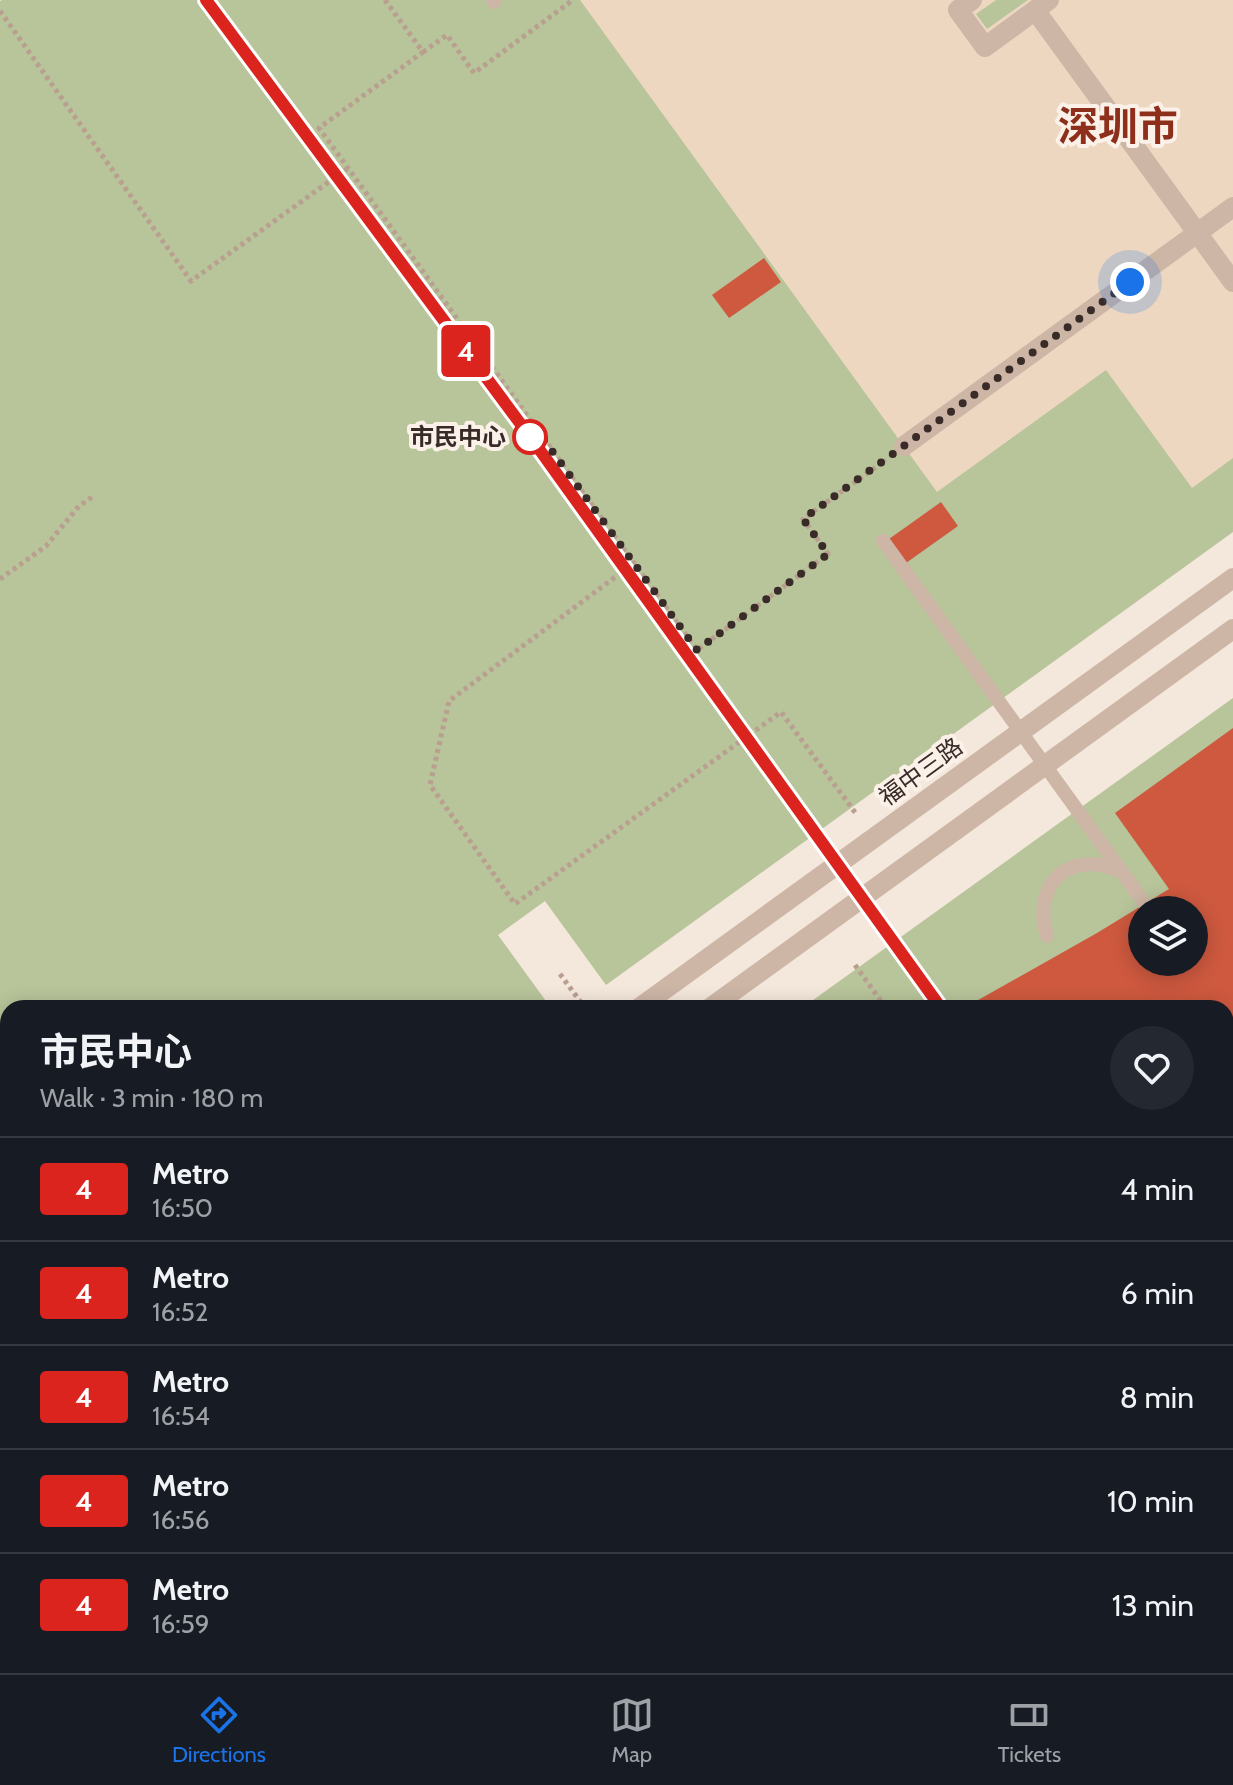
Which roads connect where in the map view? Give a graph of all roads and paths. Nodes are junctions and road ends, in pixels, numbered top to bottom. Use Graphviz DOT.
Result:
graph roads {
  1 [pos="385,0"];
  2 [pos="573,0"];
  3 [pos="972,0"];
  4 [pos="1042,5"];
  5 [pos="0,11"];
  6 [pos="423,52"];
  7 [pos="348,168"];
  8 [pos="1233,207"];
  9 [pos="1198,233"];
  10 [pos="1233,282"];
  11 [pos="904,446"];
  12 [pos="95,495"];
  13 [pos="883,541"];
  14 [pos="634,563"];
  15 [pos="1233,578"];
  16 [pos="0,579"];
  17 [pos="1233,629"];
  18 [pos="1021,732"];
  19 [pos="1045,765"];
  20 [pos="857,815"];
  21 [pos="1122,872"];
  22 [pos="1139,896"];
  23 [pos="1047,936"];
  24 [pos="855,965"];
  25 [pos="560,974"];
  26 [pos="579,1000"];
  27 [pos="650,1000"];
  28 [pos="721,1000"];
  29 [pos="880,1000"];
  1 -- 6 [label="path"];
  2 -- 6 [label="path"];
  3 -- 4 [label="street"];
  4 -- 9 [label="street"];
  5 -- 7 [label="path"];
  6 -- 7 [label="path"];
  7 -- 14 [label="path"];
  8 -- 9 [label="street"];
  9 -- 10 [label="street"];
  9 -- 11 [label="street"];
  11 -- 14 [label="path"];
  12 -- 16 [label="path"];
  13 -- 18 [label="lane"];
  14 -- 20 [label="path"];
  15 -- 18 [label="street, 福中三路"];
  17 -- 19 [label="street"];
  18 -- 19 [label="lane"];
  18 -- 27 [label="street, 福中三路"];
  19 -- 21 [label="lane"];
  19 -- 28 [label="street"];
  21 -- 22 [label="lane"];
  21 -- 23 [label="lane"];
  24 -- 29 [label="path"];
  25 -- 26 [label="path"];
}
